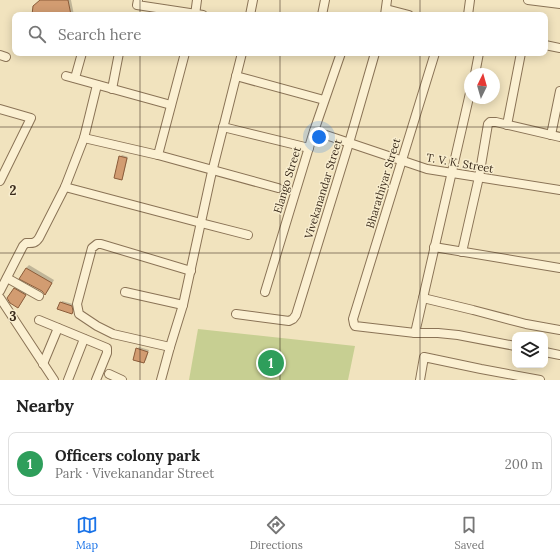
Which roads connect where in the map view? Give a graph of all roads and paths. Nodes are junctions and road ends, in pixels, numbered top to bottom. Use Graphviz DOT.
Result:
graph roads {
  1 [pos="138,0"];
  2 [pos="197,0"];
  3 [pos="253,0"];
  4 [pos="325,0"];
  5 [pos="386,0"];
  6 [pos="470,0"];
  7 [pos="528,0"];
  8 [pos="560,4"];
  9 [pos="180,12"];
  10 [pos="198,12"];
  11 [pos="251,12"];
  12 [pos="323,12"];
  13 [pos="386,12"];
  14 [pos="468,12"];
  15 [pos="548,46"];
  16 [pos="560,48"];
  17 [pos="81,56"];
  18 [pos="118,56"];
  19 [pos="184,56"];
  20 [pos="241,56"];
  21 [pos="340,56"];
  22 [pos="374,56"];
  23 [pos="434,56"];
  24 [pos="478,56"];
  25 [pos="520,56"];
  26 [pos="475,68"];
  27 [pos="66,76"];
  28 [pos="236,76"];
  29 [pos="76,78"];
  30 [pos="97,85"];
  31 [pos="112,89"];
  32 [pos="560,91"];
  33 [pos="324,100"];
  34 [pos="468,104"];
  35 [pos="171,105"];
  36 [pos="0,109"];
  37 [pos="508,124"];
  38 [pos="223,127"];
  39 [pos="314,131"];
  40 [pos="551,135"];
  41 [pos="560,137"];
  42 [pos="84,138"];
  43 [pos="349,143"];
  44 [pos="309,148"];
  45 [pos="158,155"];
  46 [pos="402,161"];
  47 [pos="212,171"];
  48 [pos="452,173"];
  49 [pos="479,177"];
  50 [pos="0,181"];
  51 [pos="65,187"];
  52 [pos="278,188"];
  53 [pos="560,190"];
  54 [pos="201,223"];
  55 [pos="248,234"];
  56 [pos="434,247"];
  57 [pos="462,252"];
  58 [pos="560,268"];
  59 [pos="191,271"];
  60 [pos="7,278"];
  61 [pos="0,291"];
  62 [pos="125,292"];
  63 [pos="264,292"];
  64 [pos="39,296"];
  65 [pos="0,298"];
  66 [pos="423,298"];
  67 [pos="183,305"];
  68 [pos="236,314"];
  69 [pos="39,320"];
  70 [pos="58,328"];
  71 [pos="560,330"];
  72 [pos="415,334"];
  73 [pos="84,339"];
  74 [pos="512,345"];
  75 [pos="170,347"];
  76 [pos="548,353"];
  77 [pos="560,355"];
  78 [pos="43,364"];
  79 [pos="108,374"];
  80 [pos="54,380"];
  81 [pos="68,380"];
  82 [pos="96,380"];
  83 [pos="122,380"];
  84 [pos="161,380"];
  85 [pos="420,380"];
  86 [pos="540,380"];
  1 -- 9 [label="street"];
  2 -- 10 [label="street"];
  3 -- 11 [label="street"];
  4 -- 12 [label="street"];
  5 -- 13 [label="street"];
  6 -- 14 [label="street"];
  7 -- 8 [label="street"];
  15 -- 16 [label="street"];
  17 -- 29 [label="street"];
  18 -- 31 [label="street"];
  19 -- 35 [label="street"];
  20 -- 28 [label="street"];
  21 -- 33 [label="street, Elango Street"];
  22 -- 43 [label="street, Vivekanandar Street"];
  23 -- 46 [label="street, Bharathiyar Street"];
  24 -- 26 [label="street"];
  25 -- 37 [label="street"];
  27 -- 29 [label="street"];
  28 -- 33 [label="street"];
  28 -- 38 [label="street"];
  29 -- 30 [label="street"];
  30 -- 31 [label="street"];
  30 -- 42 [label="street"];
  31 -- 35 [label="street"];
  32 -- 40 [label="street"];
  33 -- 39 [label="street, Elango Street"];
  34 -- 48 [label="street"];
  35 -- 45 [label="street"];
  36 -- 50 [label="street"];
  37 -- 40 [label="street"];
  37 -- 49 [label="street"];
  38 -- 44 [label="street"];
  38 -- 47 [label="street"];
  39 -- 43 [label="street, T. V. K. Street"];
  39 -- 44 [label="street, Elango Street"];
  40 -- 41 [label="street"];
  42 -- 45 [label="street"];
  42 -- 51 [label="street"];
  43 -- 46 [label="street, T. V. K. Street"];
  43 -- 68 [label="street, Vivekanandar Street"];
  44 -- 63 [label="street, Elango Street"];
  45 -- 47 [label="street"];
  46 -- 48 [label="street, T. V. K. Street"];
  46 -- 72 [label="street, Bharathiyar Street"];
  47 -- 52 [label="street"];
  47 -- 54 [label="street"];
  48 -- 49 [label="street, T. V. K. Street"];
  48 -- 56 [label="street"];
  49 -- 53 [label="street, T. V. K. Street"];
  49 -- 57 [label="street"];
  51 -- 54 [label="street"];
  51 -- 60 [label="street"];
  54 -- 55 [label="street"];
  54 -- 59 [label="street"];
  56 -- 57 [label="street"];
  56 -- 66 [label="street"];
  57 -- 58 [label="street"];
  59 -- 67 [label="street"];
  59 -- 75 [label="street"];
  60 -- 61 [label="street"];
  60 -- 64 [label="street"];
  62 -- 67 [label="street"];
  65 -- 78 [label="street"];
  66 -- 71 [label="street"];
  66 -- 72 [label="street"];
  67 -- 75 [label="street"];
  69 -- 70 [label="street"];
  70 -- 73 [label="street"];
  70 -- 78 [label="street"];
  72 -- 74 [label="street"];
  73 -- 81 [label="street"];
  73 -- 82 [label="street"];
  75 -- 84 [label="street"];
  76 -- 77 [label="street"];
  78 -- 80 [label="street"];
  79 -- 83 [label="street"];
  85 -- 86 [label="street"];
}
